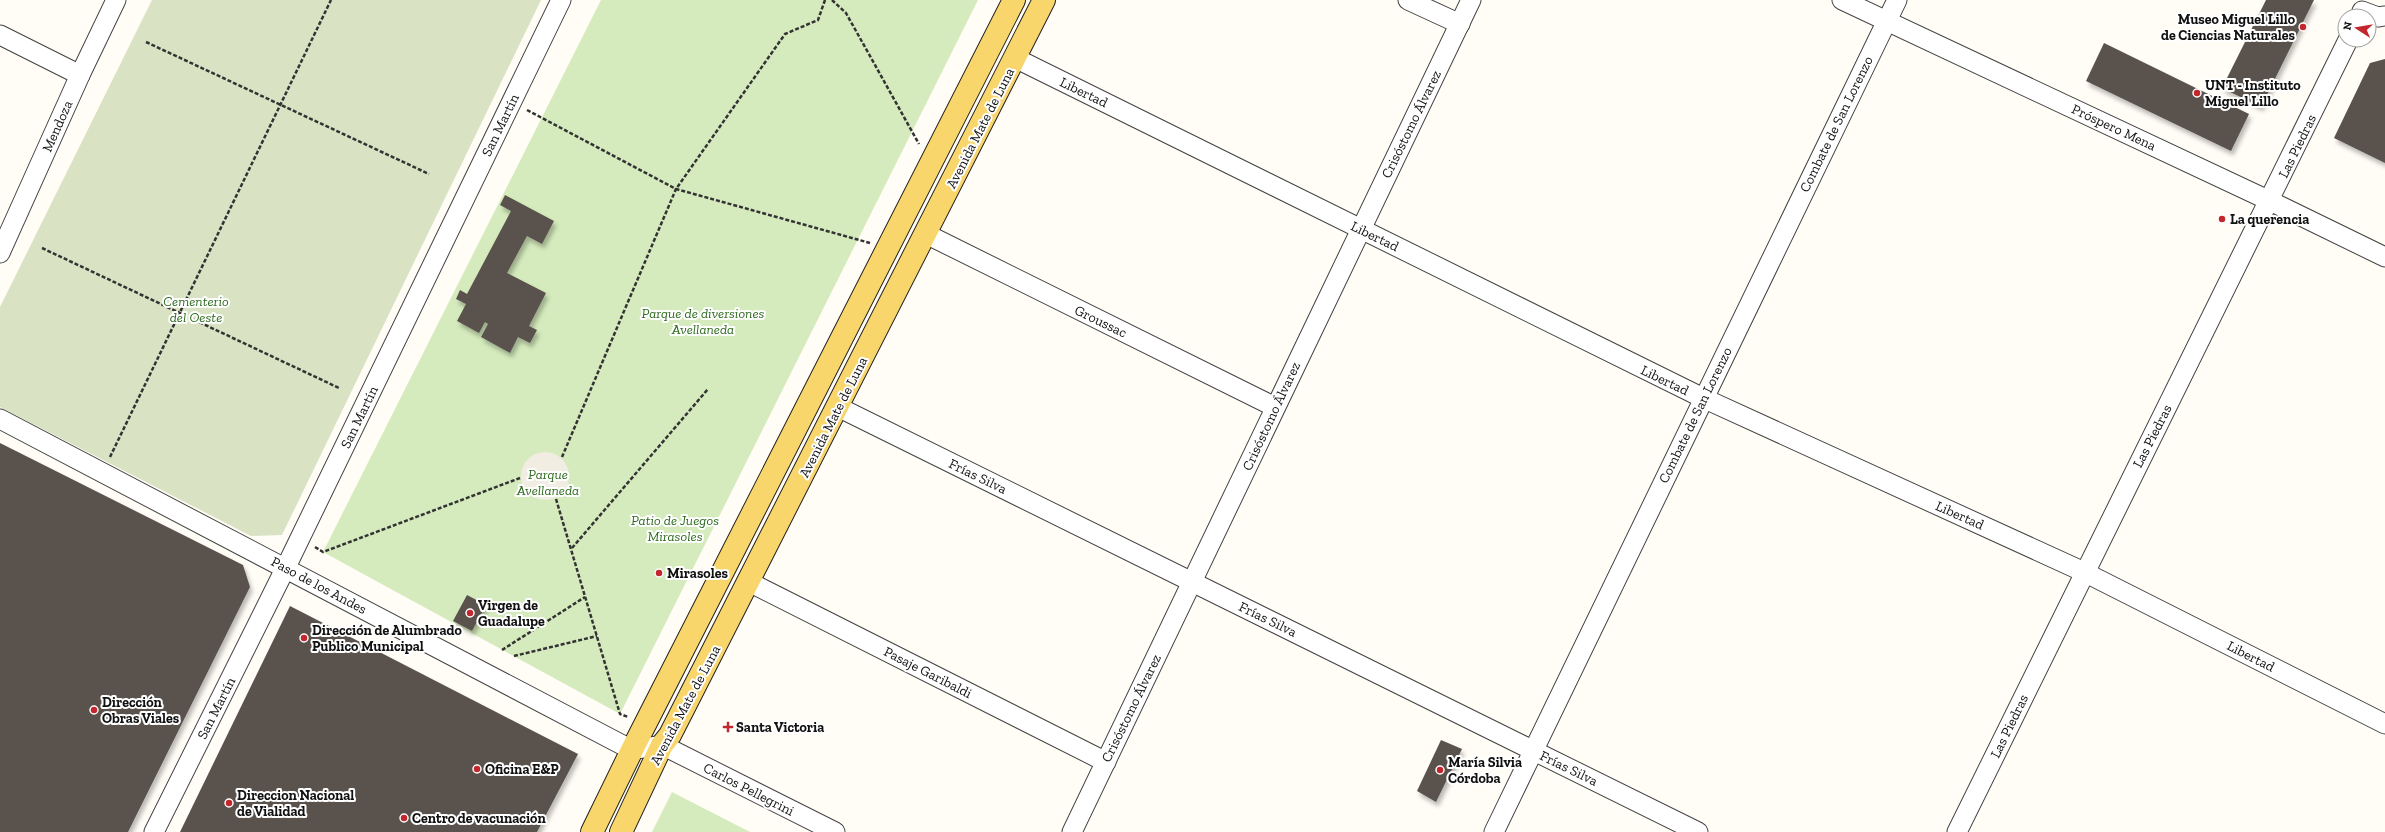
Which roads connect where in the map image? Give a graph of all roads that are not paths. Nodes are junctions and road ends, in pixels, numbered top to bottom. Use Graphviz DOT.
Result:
graph roads {
  1 [pos="116,0"];
  2 [pos="560,0"];
  3 [pos="1014,0"];
  4 [pos="1044,0"];
  5 [pos="1408,0"];
  6 [pos="1471,0"];
  7 [pos="1842,0"];
  8 [pos="1897,0"];
  9 [pos="1887,20"];
  10 [pos="1460,24"];
  11 [pos="0,35"];
  12 [pos="2344,48"];
  13 [pos="1015,58"];
  14 [pos="80,75"];
  15 [pos="2270,201"];
  16 [pos="1360,228"];
  17 [pos="926,234"];
  18 [pos="0,253"];
  19 [pos="2385,257"];
  20 [pos="1703,398"];
  21 [pos="838,407"];
  22 [pos="1275,407"];
  23 [pos="0,419"];
  24 [pos="286,567"];
  25 [pos="2084,572"];
  26 [pos="1192,581"];
  27 [pos="749,582"];
  28 [pos="2385,724"];
  29 [pos="662,746"];
  30 [pos="632,750"];
  31 [pos="1533,751"];
  32 [pos="1106,762"];
  33 [pos="154,832"];
  34 [pos="592,832"];
  35 [pos="621,832"];
  36 [pos="835,832"];
  37 [pos="1072,832"];
  38 [pos="1494,832"];
  39 [pos="1698,832"];
  40 [pos="1958,832"];
  1 -- 14 [label="street, Mendoza"];
  2 -- 24 [label="street, San Martín"];
  3 -- 30 [label="main road, Avenida Mate de Luna"];
  4 -- 13 [label="main road, Avenida Mate de Luna"];
  5 -- 10 [label="street"];
  6 -- 10 [label="street, Crisóstomo Álvarez"];
  7 -- 9 [label="street, Próspero Mena"];
  8 -- 9 [label="street, Combate de San Lorenzo"];
  9 -- 15 [label="street, Próspero Mena"];
  9 -- 20 [label="street, Combate de San Lorenzo"];
  10 -- 16 [label="street, Crisóstomo Álvarez"];
  11 -- 14 [label="street"];
  12 -- 15 [label="street, Las Piedras"];
  13 -- 16 [label="street, Libertad"];
  13 -- 17 [label="main road, Avenida Mate de Luna"];
  14 -- 18 [label="street, Mendoza"];
  15 -- 19 [label="street, Próspero Mena"];
  15 -- 25 [label="street, Las Piedras"];
  16 -- 20 [label="street, Libertad"];
  16 -- 22 [label="street, Crisóstomo Álvarez"];
  17 -- 21 [label="main road, Avenida Mate de Luna"];
  17 -- 22 [label="street, Groussac"];
  20 -- 25 [label="street, Libertad"];
  20 -- 31 [label="street, Combate de San Lorenzo"];
  21 -- 26 [label="street, Frías Silva"];
  21 -- 27 [label="main road, Avenida Mate de Luna"];
  22 -- 26 [label="street, Crisóstomo Álvarez"];
  23 -- 24 [label="street, Paso de los Andes"];
  24 -- 30 [label="street, Paso de los Andes"];
  24 -- 33 [label="street, San Martín"];
  25 -- 28 [label="street, Libertad"];
  25 -- 40 [label="street, Las Piedras"];
  26 -- 31 [label="street, Frías Silva"];
  26 -- 32 [label="street, Crisóstomo Álvarez"];
  27 -- 29 [label="main road, Avenida Mate de Luna"];
  27 -- 32 [label="street, Pasaje Garibaldi"];
  29 -- 30 [label="street"];
  29 -- 35 [label="main road, Avenida Mate de Luna"];
  29 -- 36 [label="street, Carlos Pellegrini"];
  30 -- 34 [label="main road, Avenida Mate de Luna"];
  31 -- 38 [label="street, Combate de San Lorenzo"];
  31 -- 39 [label="street, Frías Silva"];
  32 -- 37 [label="street, Crisóstomo Álvarez"];
}
